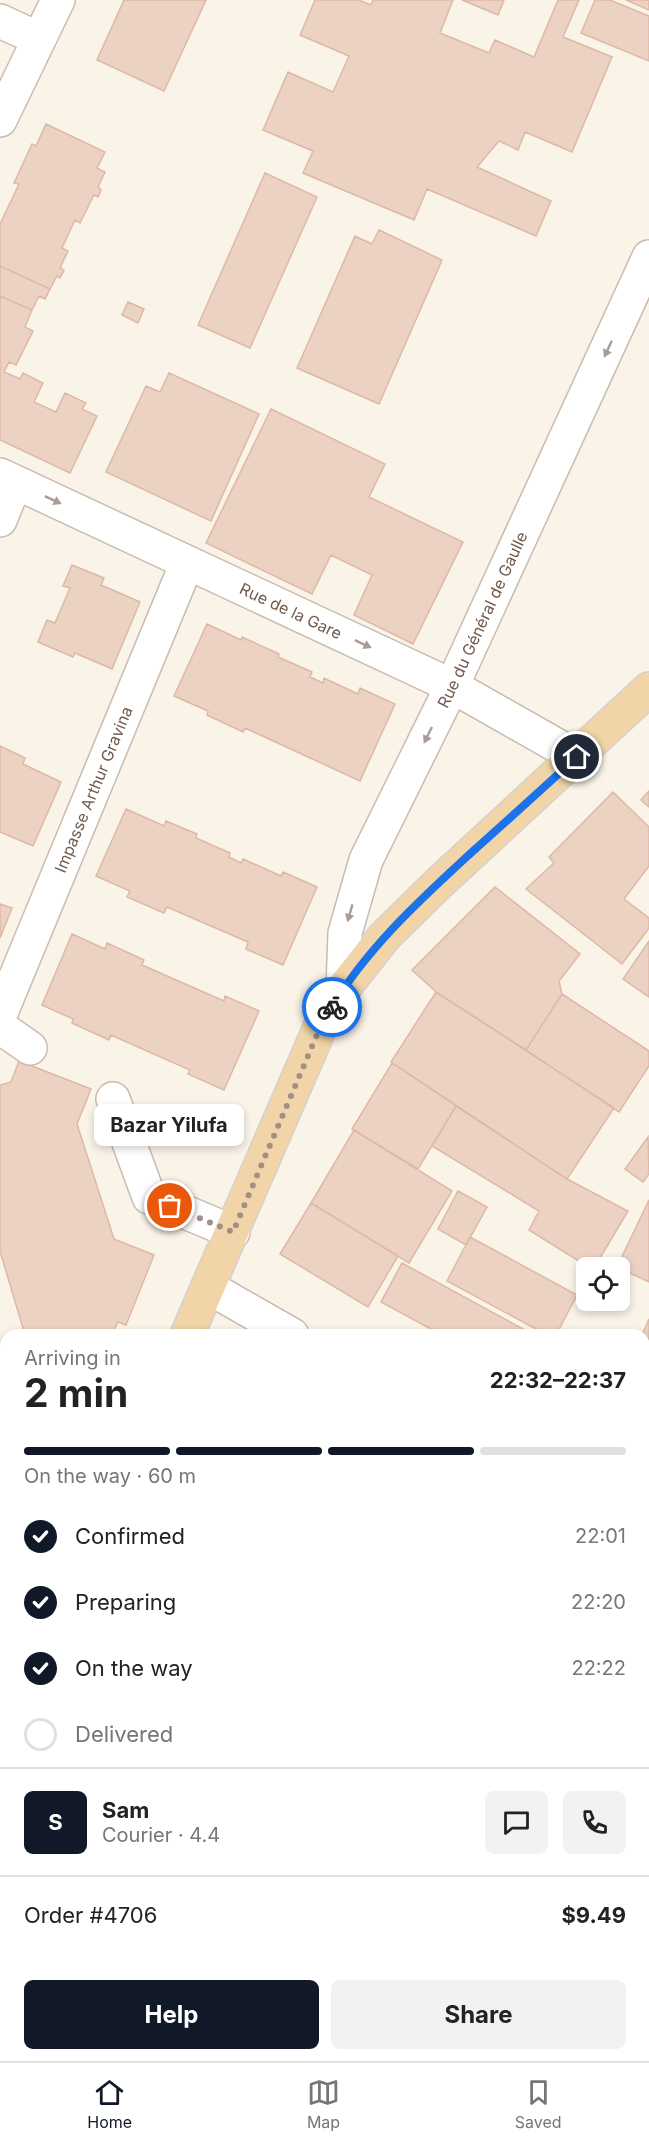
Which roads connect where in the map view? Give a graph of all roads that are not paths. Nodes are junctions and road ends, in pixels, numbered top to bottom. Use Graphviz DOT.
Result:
graph roads {
  1 [pos="58,0"];
  2 [pos="0,21"];
  3 [pos="39,39"];
  4 [pos="0,120"];
  5 [pos="649,257"];
  6 [pos="639,308"];
  7 [pos="7,479"];
  8 [pos="0,520"];
  9 [pos="187,563"];
  10 [pos="452,686"];
  11 [pos="649,689"];
  12 [pos="577,757"];
  13 [pos="343,989"];
  14 [pos="0,1015"];
  15 [pos="0,1027"];
  16 [pos="30,1048"];
  17 [pos="113,1099"];
  18 [pos="233,1232"];
  19 [pos="208,1287"];
  20 [pos="190,1329"];
  21 [pos="282,1329"];
  1 -- 3 [label="street"];
  2 -- 3 [label="street"];
  3 -- 4 [label="street"];
  5 -- 6 [label="street, Rue du Général de Gaulle"];
  6 -- 10 [label="street, Rue du Général de Gaulle, one-way"];
  7 -- 8 [label="street"];
  7 -- 9 [label="street, Rue de la Gare, one-way"];
  9 -- 10 [label="street, Rue de la Gare, one-way"];
  9 -- 14 [label="street, Impasse Arthur Gravina"];
  10 -- 12 [label="street, Rue de la Gare"];
  10 -- 13 [label="street, Rue du Général de Gaulle, one-way"];
  11 -- 12 [label="main road"];
  12 -- 13 [label="main road"];
  13 -- 18 [label="main road"];
  15 -- 16 [label="street"];
  17 -- 18 [label="street"];
  18 -- 19 [label="main road"];
  19 -- 20 [label="main road"];
  19 -- 21 [label="street"];
}
